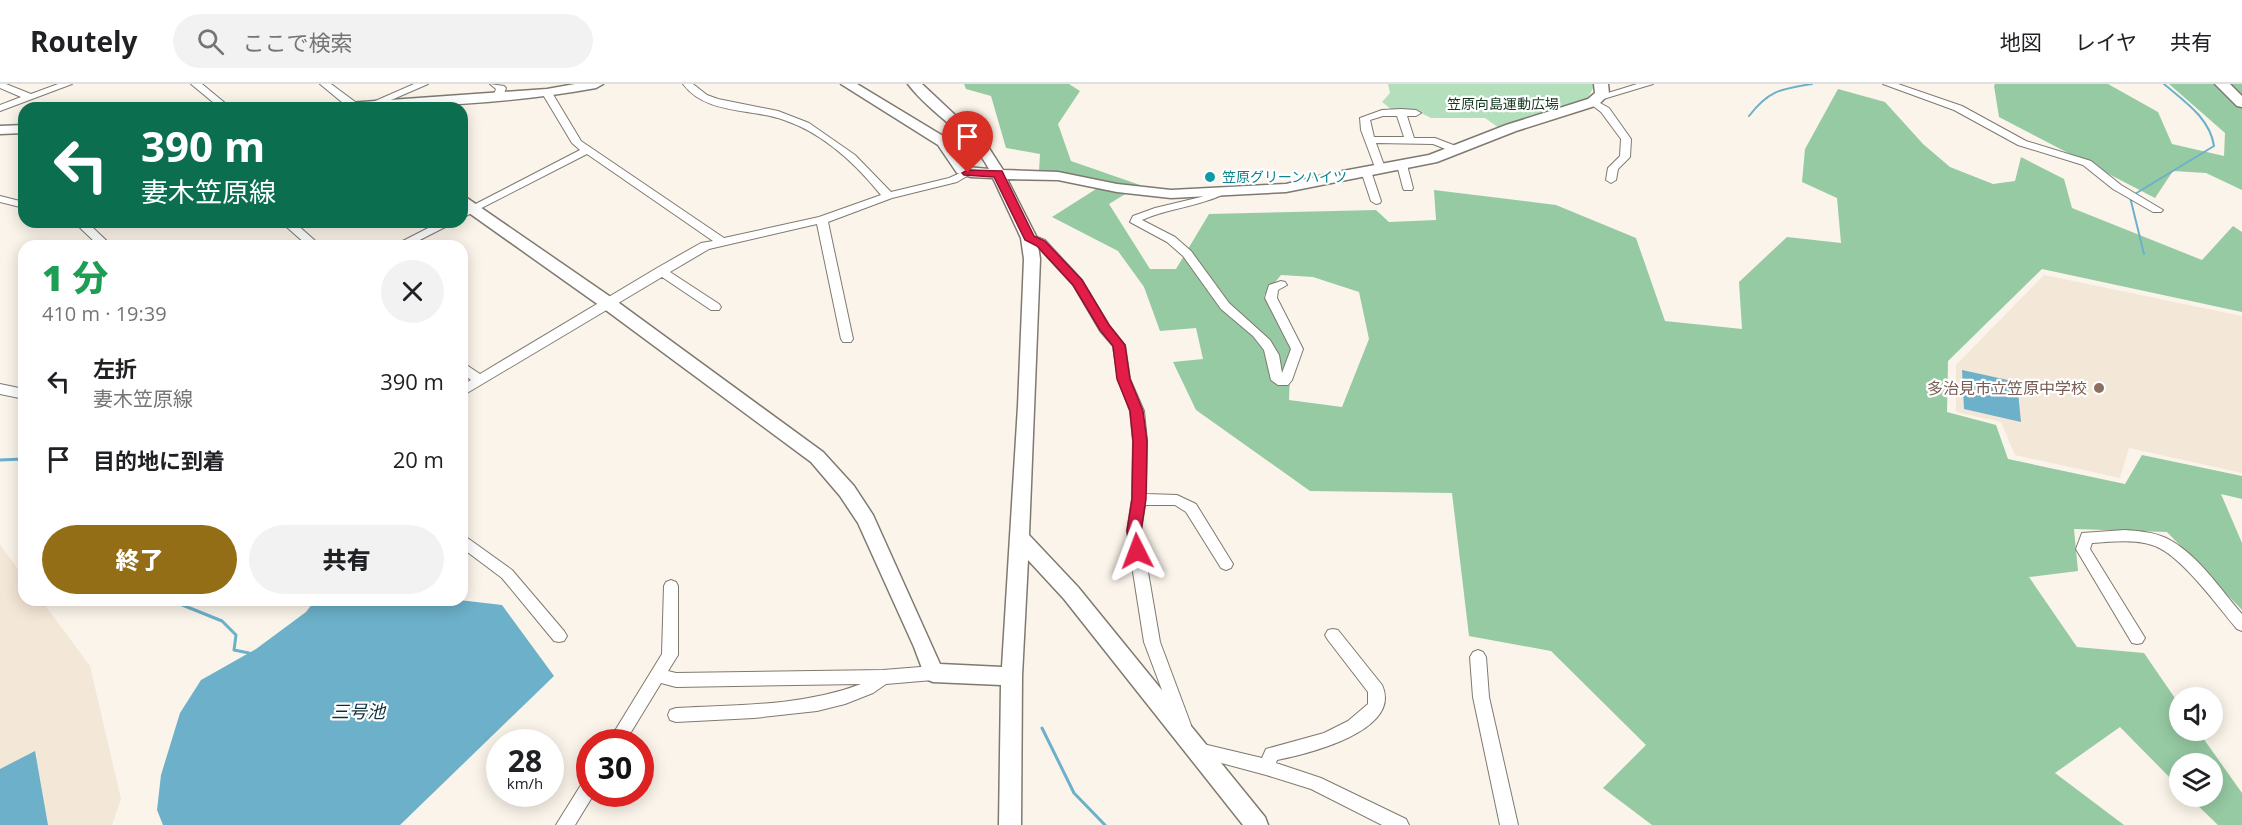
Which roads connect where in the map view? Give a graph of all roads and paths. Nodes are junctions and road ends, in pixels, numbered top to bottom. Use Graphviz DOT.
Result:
graph roads {
  1 [pos="67,84"];
  2 [pos="196,84"];
  3 [pos="325,84"];
  4 [pos="423,84"];
  5 [pos="596,84"];
  6 [pos="688,84"];
  7 [pos="848,84"];
  8 [pos="915,84"];
  9 [pos="1648,84"];
  10 [pos="1888,84"];
  11 [pos="2222,84"];
  12 [pos="0,85"];
  13 [pos="496,90"];
  14 [pos="547,93"];
  15 [pos="1598,94"];
  16 [pos="30,97"];
  17 [pos="218,102"];
  18 [pos="348,102"];
  19 [pos="378,102"];
  20 [pos="396,102"];
  21 [pos="2242,103"];
  22 [pos="0,108"];
  23 [pos="1401,112"];
  24 [pos="1416,113"];
  25 [pos="18,129"];
  26 [pos="0,130"];
  27 [pos="1370,140"];
  28 [pos="1410,141"];
  29 [pos="587,150"];
  30 [pos="1457,150"];
  31 [pos="1402,165"];
  32 [pos="1373,169"];
  33 [pos="968,173"];
  34 [pos="998,174"];
  35 [pos="1611,180"];
  36 [pos="1408,188"];
  37 [pos="1220,192"];
  38 [pos="888,196"];
  39 [pos="0,199"];
  40 [pos="1376,201"];
  41 [pos="18,204"];
  42 [pos="468,208"];
  43 [pos="468,210"];
  44 [pos="2157,210"];
  45 [pos="822,220"];
  46 [pos="86,228"];
  47 [pos="294,228"];
  48 [pos="436,228"];
  49 [pos="1029,238"];
  50 [pos="100,240"];
  51 [pos="308,240"];
  52 [pos="411,240"];
  53 [pos="721,241"];
  54 [pos="662,271"];
  55 [pos="1281,285"];
  56 [pos="609,304"];
  57 [pos="715,307"];
  58 [pos="847,339"];
  59 [pos="468,371"];
  60 [pos="479,380"];
  61 [pos="468,387"];
  62 [pos="0,389"];
  63 [pos="18,393"];
  64 [pos="1139,499"];
  65 [pos="1020,538"];
  66 [pos="468,545"];
  67 [pos="1227,564"];
  68 [pos="671,586"];
  69 [pos="2242,625"];
  70 [pos="1333,635"];
  71 [pos="559,636"];
  72 [pos="2137,638"];
  73 [pos="1478,657"];
  74 [pos="933,673"];
  75 [pos="658,676"];
  76 [pos="1012,676"];
  77 [pos="883,677"];
  78 [pos="676,715"];
  79 [pos="624,729"];
  80 [pos="1192,742"];
  81 [pos="1266,766"];
  82 [pos="576,807"];
  83 [pos="564,825"];
  84 [pos="1010,825"];
  85 [pos="1257,825"];
  86 [pos="1400,825"];
  87 [pos="1509,825"];
  1 -- 16 [label="street"];
  2 -- 17 [label="street"];
  3 -- 18 [label="street"];
  4 -- 19 [label="street"];
  5 -- 14 [label="street"];
  6 -- 38 [label="street"];
  7 -- 33 [label="street"];
  8 -- 34 [label="street"];
  9 -- 15 [label="street"];
  10 -- 44 [label="street"];
  11 -- 21 [label="street"];
  12 -- 16 [label="street"];
  13 -- 14 [label="street"];
  13 -- 20 [label="street"];
  14 -- 29 [label="street"];
  15 -- 30 [label="street"];
  15 -- 35 [label="street"];
  16 -- 22 [label="street"];
  23 -- 24 [label="street"];
  23 -- 27 [label="street"];
  23 -- 28 [label="street"];
  25 -- 26 [label="street"];
  27 -- 28 [label="street"];
  27 -- 32 [label="street"];
  28 -- 30 [label="street"];
  29 -- 42 [label="street"];
  29 -- 53 [label="street"];
  30 -- 31 [label="street"];
  31 -- 32 [label="street"];
  31 -- 36 [label="street"];
  32 -- 37 [label="street"];
  32 -- 40 [label="street"];
  33 -- 34 [label="street"];
  33 -- 38 [label="street"];
  34 -- 37 [label="street"];
  34 -- 49 [label="street"];
  37 -- 55 [label="street"];
  38 -- 45 [label="street"];
  39 -- 41 [label="street"];
  43 -- 56 [label="street"];
  45 -- 53 [label="street"];
  45 -- 58 [label="street"];
  46 -- 50 [label="street"];
  47 -- 51 [label="street"];
  48 -- 52 [label="street"];
  49 -- 64 [label="street"];
  49 -- 65 [label="street"];
  53 -- 54 [label="street"];
  54 -- 56 [label="street"];
  54 -- 57 [label="street"];
  56 -- 60 [label="street"];
  56 -- 74 [label="street"];
  59 -- 60 [label="street"];
  60 -- 61 [label="street"];
  62 -- 63 [label="street"];
  64 -- 67 [label="street"];
  64 -- 80 [label="street"];
  65 -- 76 [label="street"];
  65 -- 80 [label="street"];
  66 -- 71 [label="street"];
  68 -- 75 [label="street"];
  69 -- 72 [label="street"];
  70 -- 81 [label="street"];
  73 -- 87 [label="street"];
  74 -- 76 [label="street"];
  74 -- 77 [label="street"];
  75 -- 77 [label="street"];
  75 -- 79 [label="street"];
  76 -- 84 [label="street"];
  77 -- 78 [label="street"];
  80 -- 81 [label="street"];
  80 -- 85 [label="street"];
  81 -- 86 [label="street"];
  82 -- 83 [label="street"];
}
